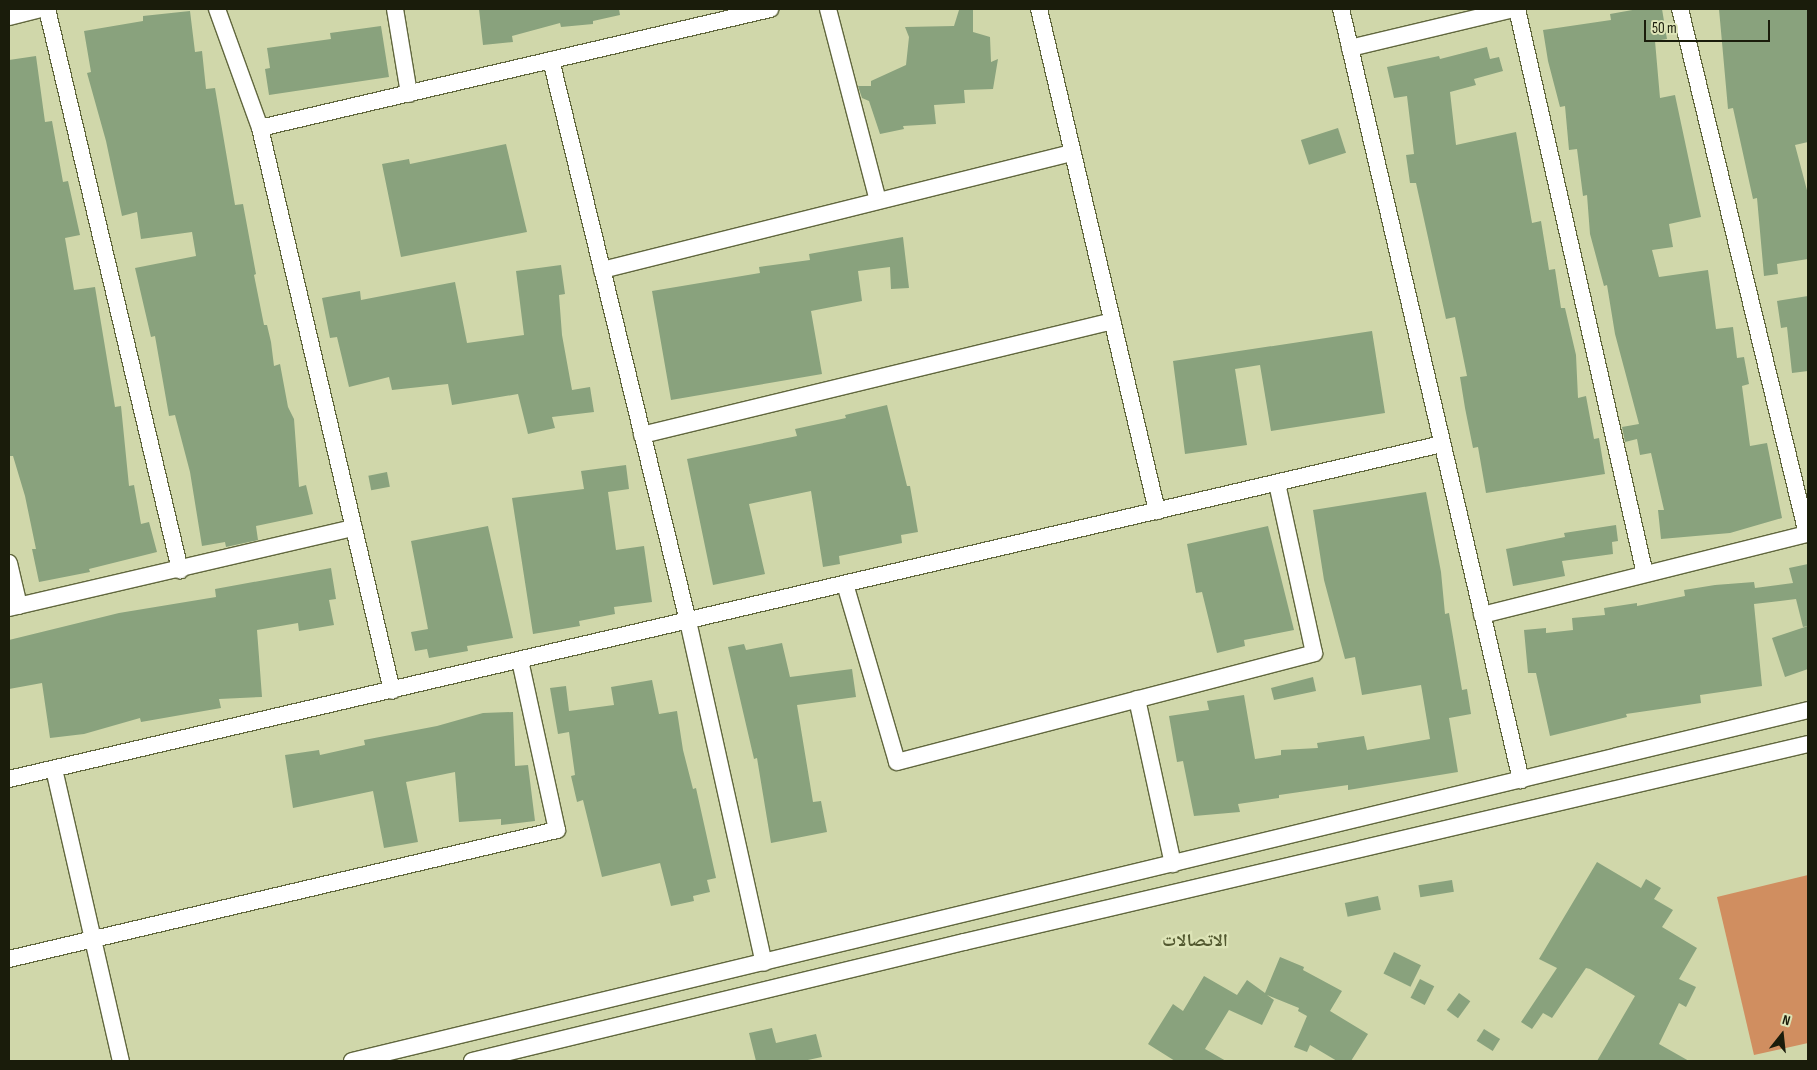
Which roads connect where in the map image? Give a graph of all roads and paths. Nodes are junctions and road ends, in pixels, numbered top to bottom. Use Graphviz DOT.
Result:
graph roads {
  1 [pos="40,9"];
  2 [pos="47,9"];
  3 [pos="217,9"];
  4 [pos="394,9"];
  5 [pos="770,9"];
  6 [pos="828,9"];
  7 [pos="1039,9"];
  8 [pos="1341,9"];
  9 [pos="1516,9"];
  10 [pos="1680,9"];
  11 [pos="9,17"];
  12 [pos="1350,48"];
  13 [pos="551,60"];
  14 [pos="409,94"];
  15 [pos="260,128"];
  16 [pos="1073,153"];
  17 [pos="878,201"];
  18 [pos="602,270"];
  19 [pos="1112,322"];
  20 [pos="642,436"];
  21 [pos="1442,444"];
  22 [pos="1277,483"];
  23 [pos="1157,511"];
  24 [pos="354,528"];
  25 [pos="1808,534"];
  26 [pos="9,562"];
  27 [pos="180,570"];
  28 [pos="1645,574"];
  29 [pos="845,584"];
  30 [pos="14,607"];
  31 [pos="1482,615"];
  32 [pos="688,621"];
  33 [pos="520,660"];
  34 [pos="392,691"];
  35 [pos="1137,699"];
  36 [pos="1808,710"];
  37 [pos="1808,744"];
  38 [pos="54,769"];
  39 [pos="9,779"];
  40 [pos="1521,780"];
  41 [pos="1173,864"];
  42 [pos="94,940"];
  43 [pos="9,959"];
  44 [pos="764,963"];
  45 [pos="121,1061"];
  46 [pos="352,1061"];
  47 [pos="472,1061"];
  1 -- 11 [label="street"];
  2 -- 27 [label="street"];
  3 -- 15 [label="street"];
  4 -- 14 [label="street"];
  5 -- 13 [label="street"];
  6 -- 17 [label="street"];
  7 -- 16 [label="street"];
  8 -- 12 [label="street"];
  9 -- 12 [label="street"];
  9 -- 28 [label="street"];
  10 -- 25 [label="street"];
  12 -- 21 [label="street"];
  13 -- 14 [label="street"];
  13 -- 18 [label="street"];
  14 -- 15 [label="street"];
  15 -- 24 [label="street"];
  16 -- 17 [label="street"];
  16 -- 19 [label="street"];
  17 -- 18 [label="street"];
  18 -- 20 [label="street"];
  19 -- 20 [label="street"];
  19 -- 23 [label="street"];
  20 -- 32 [label="street"];
  21 -- 22 [label="street"];
  21 -- 31 [label="street"];
  22 -- 23 [label="street"];
  22 -- 35 [label="street"];
  23 -- 29 [label="street"];
  24 -- 27 [label="street"];
  24 -- 34 [label="street"];
  25 -- 28 [label="street"];
  26 -- 30 [label="street"];
  27 -- 30 [label="street"];
  28 -- 31 [label="street"];
  29 -- 32 [label="street"];
  29 -- 35 [label="street"];
  31 -- 40 [label="street"];
  32 -- 33 [label="street"];
  32 -- 44 [label="street"];
  33 -- 34 [label="street"];
  33 -- 42 [label="street"];
  34 -- 38 [label="street"];
  35 -- 41 [label="street"];
  36 -- 40 [label="street"];
  37 -- 47 [label="street"];
  38 -- 39 [label="street"];
  38 -- 42 [label="street"];
  40 -- 41 [label="street"];
  41 -- 44 [label="street"];
  42 -- 43 [label="street"];
  42 -- 45 [label="street"];
  44 -- 46 [label="street"];
}
